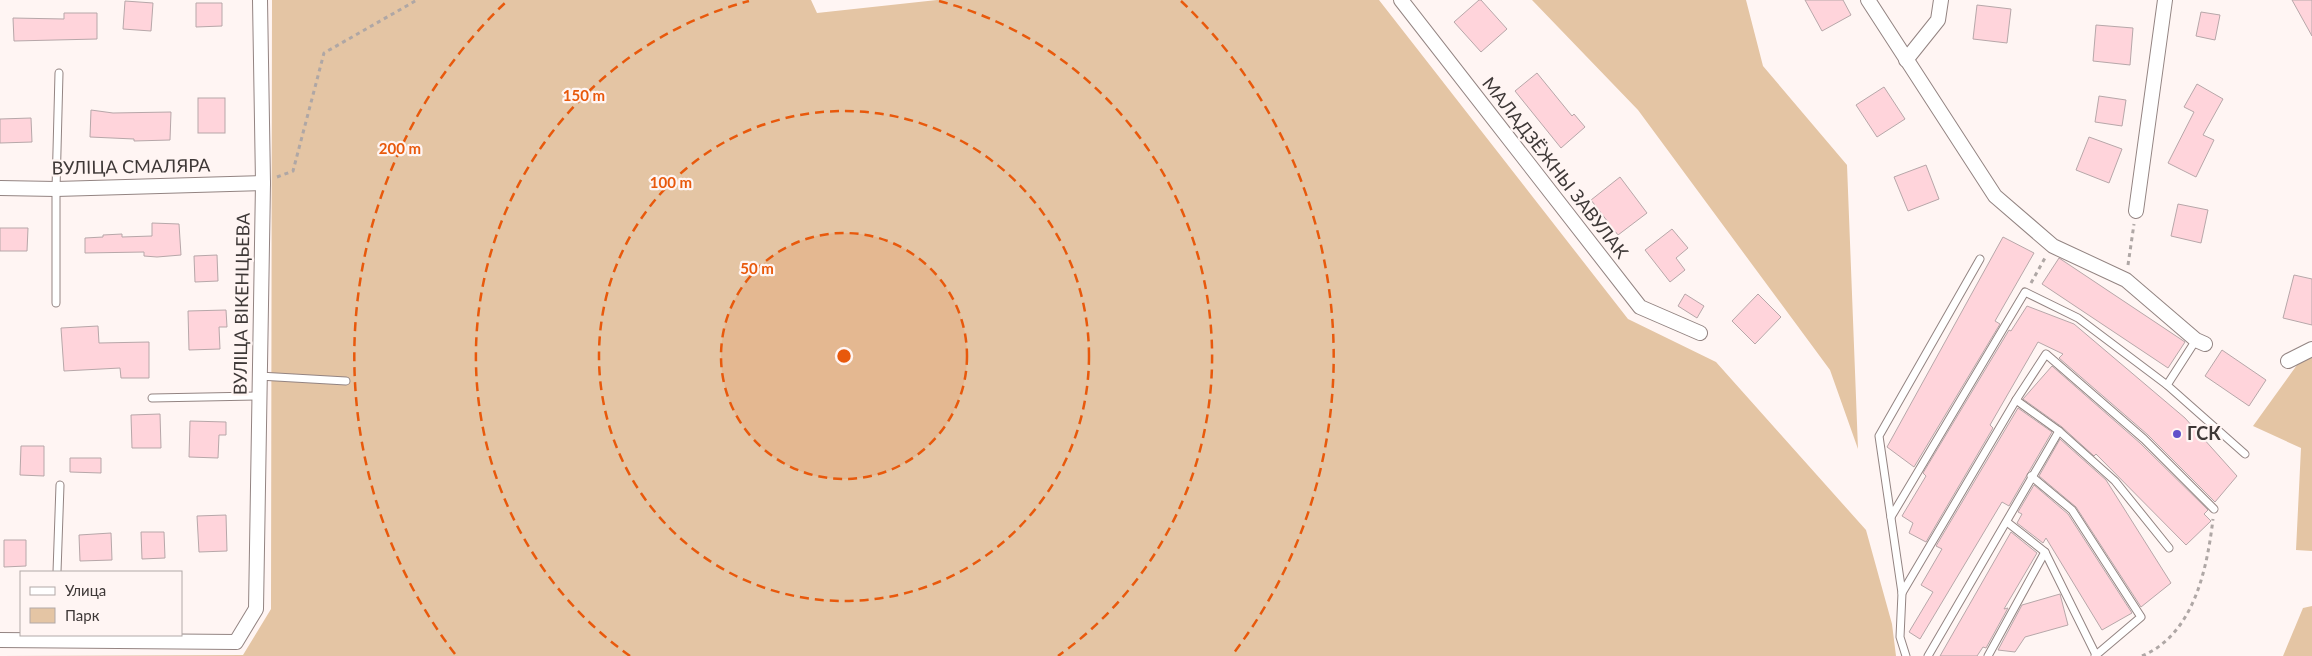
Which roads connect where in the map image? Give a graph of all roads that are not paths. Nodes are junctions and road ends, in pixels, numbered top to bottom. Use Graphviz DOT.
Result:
graph roads {
  1 [pos="260,0"];
  2 [pos="1401,0"];
  3 [pos="1868,0"];
  4 [pos="1941,0"];
  5 [pos="2165,0"];
  6 [pos="1906,60"];
  7 [pos="58,73"];
  8 [pos="262,183"];
  9 [pos="0,188"];
  10 [pos="56,188"];
  11 [pos="2136,211"];
  12 [pos="1980,260"];
  13 [pos="56,303"];
  14 [pos="1700,333"];
  15 [pos="2201,342"];
  16 [pos="2312,349"];
  17 [pos="2288,361"];
  18 [pos="259,376"];
  19 [pos="346,381"];
  20 [pos="2167,385"];
  21 [pos="259,396"];
  22 [pos="152,398"];
  23 [pos="2016,400"];
  24 [pos="2058,431"];
  25 [pos="2245,454"];
  26 [pos="2031,476"];
  27 [pos="60,485"];
  28 [pos="2214,509"];
  29 [pos="1891,517"];
  30 [pos="2007,522"];
  31 [pos="2169,548"];
  32 [pos="2045,552"];
  33 [pos="57,571"];
  34 [pos="1902,593"];
  35 [pos="54,638"];
  36 [pos="0,640"];
  37 [pos="1906,656"];
  38 [pos="1928,656"];
  39 [pos="1988,656"];
  40 [pos="2095,656"];
  1 -- 8 [label="street, ВУЛІЦА ВІКЕНЦЬЕВА"];
  2 -- 14 [label="street, МАЛАДЗЁЖНЫ ЗАВУЛАК"];
  3 -- 6 [label="street"];
  4 -- 6 [label="street"];
  5 -- 11 [label="street"];
  6 -- 15 [label="street"];
  7 -- 10 [label="lane"];
  8 -- 10 [label="street, ВУЛІЦА СМАЛЯРА"];
  8 -- 18 [label="street, ВУЛІЦА ВІКЕНЦЬЕВА"];
  9 -- 10 [label="street, ВУЛІЦА СМАЛЯРА"];
  10 -- 13 [label="lane"];
  12 -- 29 [label="lane"];
  15 -- 20 [label="lane"];
  16 -- 17 [label="street"];
  18 -- 19 [label="lane"];
  18 -- 21 [label="street, ВУЛІЦА ВІКЕНЦЬЕВА"];
  20 -- 25 [label="lane"];
  20 -- 29 [label="lane"];
  21 -- 22 [label="lane"];
  21 -- 35 [label="street, ВУЛІЦА ВІКЕНЦЬЕВА"];
  23 -- 24 [label="lane"];
  23 -- 28 [label="lane"];
  23 -- 34 [label="lane"];
  24 -- 26 [label="lane"];
  24 -- 31 [label="lane"];
  26 -- 30 [label="lane"];
  26 -- 40 [label="lane"];
  27 -- 33 [label="lane"];
  29 -- 34 [label="lane"];
  30 -- 32 [label="lane"];
  30 -- 38 [label="lane"];
  32 -- 39 [label="lane"];
  32 -- 40 [label="lane"];
  34 -- 37 [label="lane"];
  35 -- 36 [label="street"];
}
